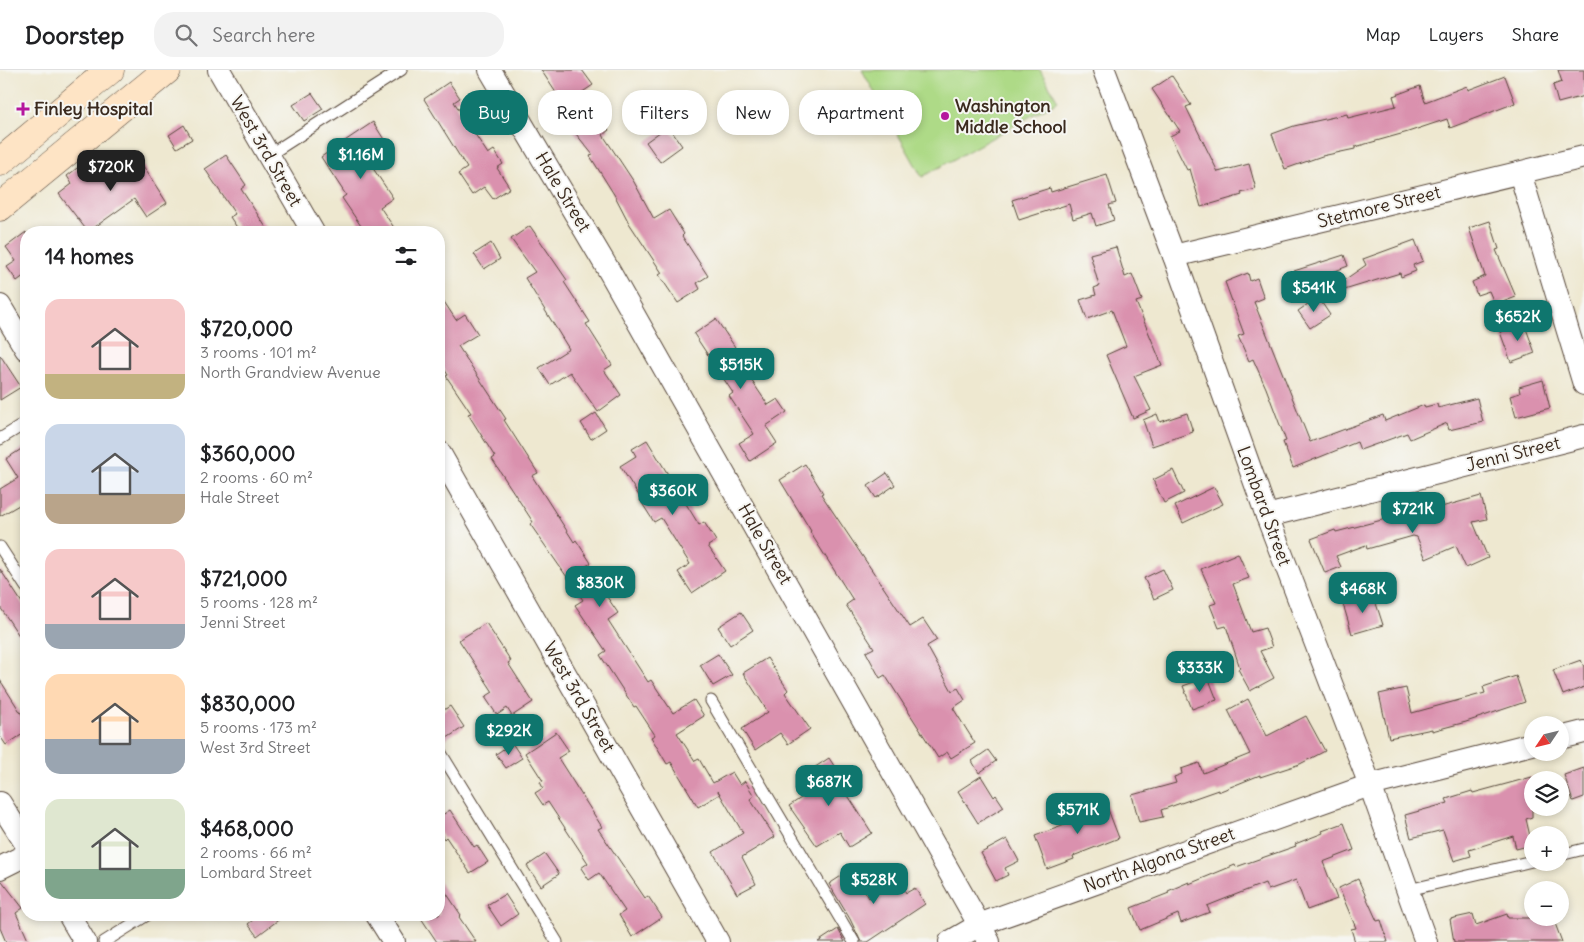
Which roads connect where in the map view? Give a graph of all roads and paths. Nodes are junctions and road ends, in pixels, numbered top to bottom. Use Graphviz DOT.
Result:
graph roads {
  1 [pos="110,70"];
  2 [pos="167,70"];
  3 [pos="220,70"];
  4 [pos="401,70"];
  5 [pos="490,70"];
  6 [pos="1104,70"];
  7 [pos="269,155"];
  8 [pos="1584,157"];
  9 [pos="0,162"];
  10 [pos="1520,173"];
  11 [pos="0,207"];
  12 [pos="310,226"];
  13 [pos="1174,256"];
  14 [pos="0,306"];
  15 [pos="20,339"];
  16 [pos="1584,384"];
  17 [pos="20,427"];
  18 [pos="1584,436"];
  19 [pos="0,439"];
  20 [pos="445,463"];
  21 [pos="1267,516"];
  22 [pos="0,547"];
  23 [pos="20,578"];
  24 [pos="711,701"];
  25 [pos="1584,732"];
  26 [pos="1569,736"];
  27 [pos="1524,746"];
  28 [pos="445,760"];
  29 [pos="1370,785"];
  30 [pos="0,803"];
  31 [pos="20,835"];
  32 [pos="1584,849"];
  33 [pos="1569,853"];
  34 [pos="20,858"];
  35 [pos="1524,863"];
  36 [pos="0,868"];
  37 [pos="1408,890"];
  38 [pos="73,921"];
  39 [pos="137,921"];
  40 [pos="381,921"];
  41 [pos="985,933"];
  42 [pos="85,942"];
  43 [pos="104,942"];
  44 [pos="394,942"];
  45 [pos="557,942"];
  46 [pos="718,942"];
  47 [pos="854,942"];
  48 [pos="950,942"];
  49 [pos="1426,942"];
  1 -- 9 [label="main road"];
  2 -- 11 [label="main road"];
  3 -- 7 [label="street, West 3rd Street"];
  4 -- 7 [label="lane"];
  5 -- 41 [label="street, Hale Street"];
  6 -- 13 [label="street, Lombard Street"];
  7 -- 12 [label="street, West 3rd Street"];
  8 -- 10 [label="street, Stetmore Street"];
  10 -- 13 [label="street, Stetmore Street"];
  10 -- 16 [label="street"];
  13 -- 21 [label="street, Lombard Street"];
  14 -- 15 [label="street"];
  17 -- 19 [label="lane"];
  18 -- 21 [label="street, Jenni Street"];
  20 -- 46 [label="street, West 3rd Street"];
  21 -- 29 [label="street, Lombard Street"];
  22 -- 23 [label="lane"];
  24 -- 47 [label="lane"];
  25 -- 26 [label="street"];
  27 -- 29 [label="street, North Algona Street"];
  28 -- 45 [label="lane"];
  29 -- 37 [label="street, Lombard Street"];
  29 -- 41 [label="street, North Algona Street"];
  30 -- 31 [label="street"];
  32 -- 33 [label="lane"];
  34 -- 36 [label="street"];
  35 -- 37 [label="lane"];
  37 -- 49 [label="street, Lombard Street"];
  38 -- 42 [label="street"];
  39 -- 43 [label="lane"];
  40 -- 44 [label="street"];
  41 -- 48 [label="street, North Algona Street"];
}
